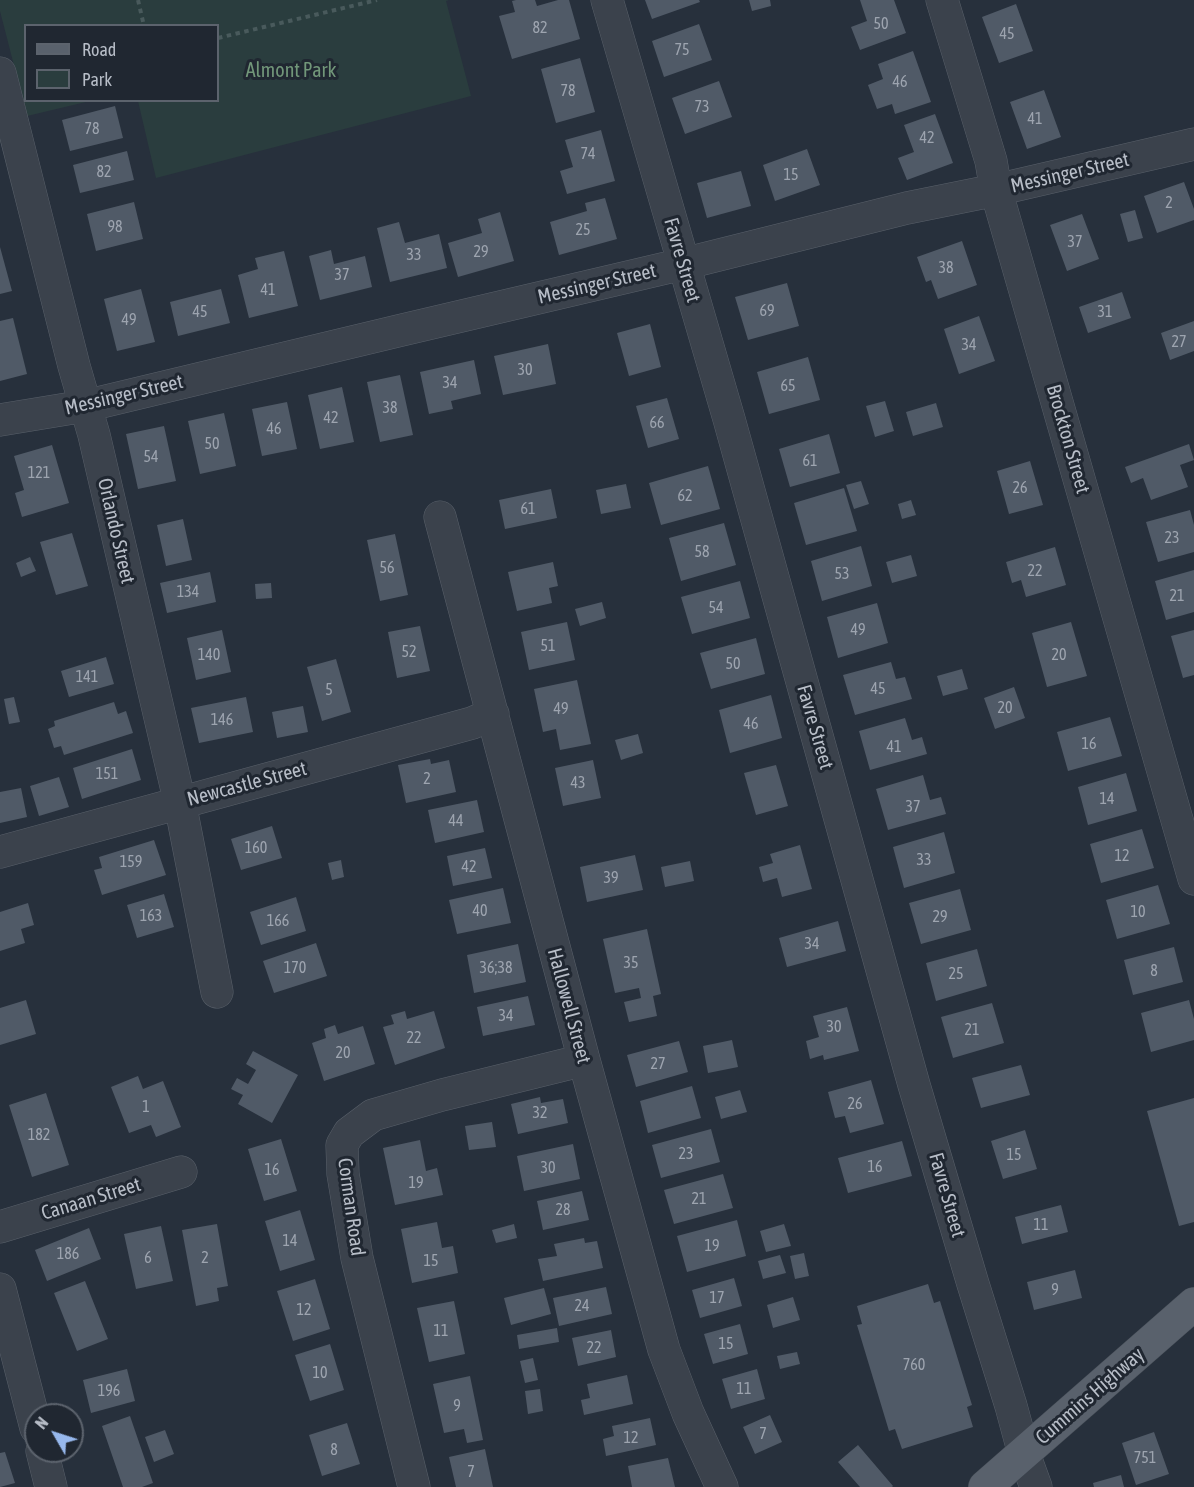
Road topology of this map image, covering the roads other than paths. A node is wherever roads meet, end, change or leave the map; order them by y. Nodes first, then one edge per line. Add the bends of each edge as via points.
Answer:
1 (607, 0) edge
2 (942, 0) edge
3 (0, 73) edge
4 (1194, 144) edge
5 (996, 190) junction
6 (683, 264) junction
7 (85, 406) junction
8 (0, 420) edge
9 (440, 518) dead end
10 (493, 714) junction
11 (180, 803) junction
12 (0, 852) edge
13 (1194, 879) edge
14 (217, 992) dead end
15 (584, 1060) junction
16 (181, 1172) dead end
17 (0, 1227) edge
18 (0, 1289) edge
19 (1194, 1304) edge
20 (30, 1403) edge
21 (1024, 1454) junction
22 (45, 1463) edge
23 (51, 1487) edge
24 (414, 1487) edge
25 (722, 1487) edge
26 (985, 1487) edge
27 (1036, 1487) edge

1 - 6 street, Favre Street
2 - 5 street, Brockton Street via 991,161
3 - 7 street, Orlando Street
4 - 5 street, Messinger Street
5 - 6 street, Messinger Street
5 - 13 street, Brockton Street
6 - 7 street, Messinger Street
6 - 21 street, Favre Street via 914,1084
7 - 8 street, Messinger Street
7 - 11 street, Orlando Street
9 - 10 street, Hallowell Street
10 - 11 street, Newcastle Street
10 - 15 street, Hallowell Street
11 - 12 street, Newcastle Street
11 - 14 street, Orlando Street
15 - 24 street, Corman Road via 373,1115 349,1133 342,1145 357,1258
15 - 25 street, Hallowell Street via 664,1350
16 - 17 street, Canaan Street
18 - 20 street
19 - 21 main road, Cummins Highway
21 - 26 main road, Cummins Highway
21 - 27 street, Favre Street
22 - 23 street

